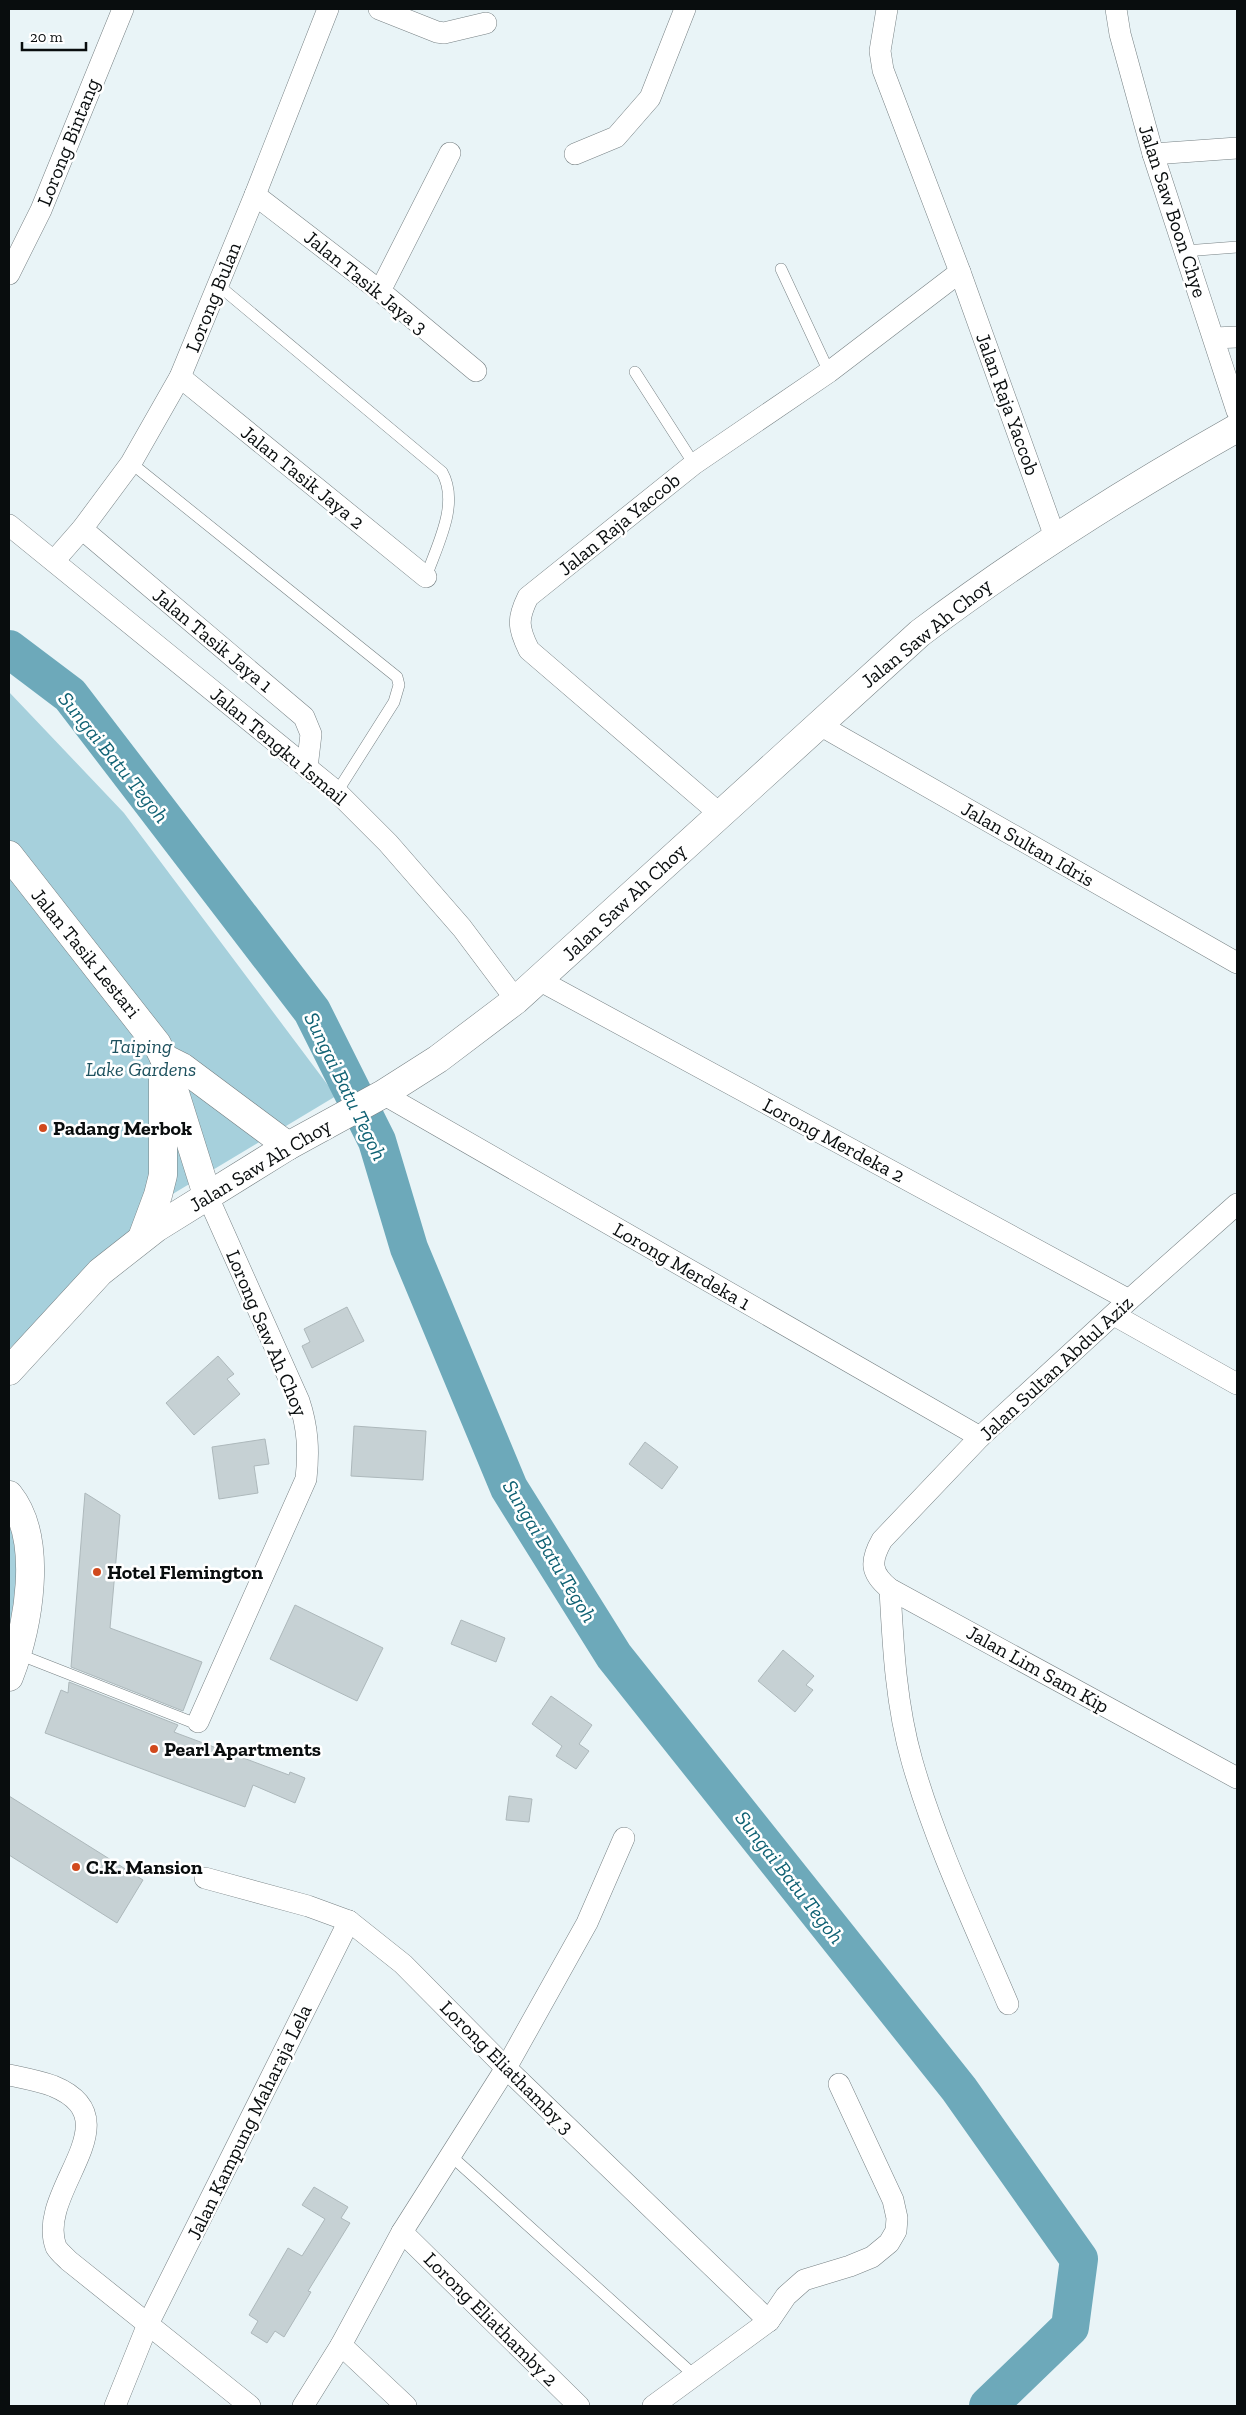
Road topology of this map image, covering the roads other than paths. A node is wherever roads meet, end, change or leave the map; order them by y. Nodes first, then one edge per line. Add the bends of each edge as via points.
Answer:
1 (123, 9) edge
2 (328, 9) edge
3 (379, 9) edge
4 (685, 9) edge
5 (887, 9) edge
6 (1116, 9) edge
7 (486, 23) dead end
8 (1237, 148) edge
9 (450, 153) dead end
10 (576, 154) dead end
11 (1153, 154) junction
12 (255, 195) junction
13 (1237, 247) edge
14 (1185, 251) junction
15 (781, 269) dead end
16 (960, 272) junction
17 (9, 274) edge
18 (218, 285) junction
19 (380, 292) junction
20 (1237, 337) edge
21 (1214, 338) junction
22 (476, 371) dead end
23 (635, 372) dead end
24 (830, 372) junction
25 (180, 377) junction
26 (1237, 412) edge
27 (1237, 428) edge
28 (131, 463) junction
29 (694, 464) junction
30 (9, 525) edge
31 (82, 529) junction
32 (1055, 537) junction
33 (54, 561) junction
34 (426, 577) joint
35 (818, 724) junction
36 (307, 768) junction
37 (337, 792) junction
38 (720, 814) junction
39 (9, 855) edge
40 (1237, 963) edge
41 (539, 980) junction
42 (516, 1000) junction
43 (164, 1058) junction
44 (377, 1097) junction
45 (288, 1146) junction
46 (207, 1195) junction
47 (1237, 1204) edge
48 (142, 1238) junction
49 (1129, 1300) junction
50 (1114, 1314) junction
51 (9, 1371) edge
52 (1237, 1384) edge
53 (980, 1437) junction
54 (9, 1495) edge
55 (882, 1540) joint
56 (890, 1589) junction
57 (13, 1666) edge
58 (198, 1722) joint
59 (1237, 1778) edge
60 (624, 1838) dead end
61 (205, 1878) dead end
62 (349, 1921) junction
63 (1008, 2004) dead end
64 (506, 2068) junction
65 (9, 2075) edge
66 (840, 2084) dead end
67 (450, 2155) junction
68 (402, 2232) junction
69 (768, 2321) junction
70 (148, 2324) junction
71 (340, 2345) junction
72 (695, 2376) junction
73 (115, 2406) edge
74 (250, 2406) edge
75 (303, 2406) edge
76 (406, 2406) edge
77 (579, 2406) edge
78 (653, 2406) edge

1 - 17 street, Lorong Bintang via 41,210
2 - 12 street, Lorong Bulan
3 - 7 street via 444,33
4 - 10 street via 650,98 616,137
5 - 16 street, Jalan Raja Yaccob via 880,51 882,70
6 - 11 street, Jalan Saw Boon Chye
8 - 11 street
9 - 19 street
11 - 14 street, Jalan Saw Boon Chye
12 - 18 street, Lorong Bulan
12 - 19 street, Jalan Tasik Jaya 3
13 - 14 lane
14 - 21 street, Jalan Saw Boon Chye
15 - 24 lane
16 - 24 street, Jalan Raja Yaccob
16 - 32 street, Jalan Raja Yaccob
18 - 25 street, Lorong Bulan
18 - 34 lane via 442,472 450,489 449,509
19 - 22 street, Jalan Tasik Jaya 3
20 - 21 street
21 - 26 street, Jalan Saw Boon Chye
23 - 29 lane
24 - 29 street, Jalan Raja Yaccob
25 - 28 street, Lorong Bulan
25 - 34 street, Jalan Tasik Jaya 2
27 - 32 street, Jalan Saw Ah Choy
28 - 31 street, Lorong Bulan
28 - 37 lane via 397,678 399,685 394,702
29 - 38 street, Jalan Raja Yaccob via 528,597 519,615 522,635 529,650
30 - 33 street, Jalan Tengku Ismail
31 - 33 street, Lorong Bulan
31 - 36 street, Jalan Tasik Jaya 1 via 304,717 311,734
32 - 35 street, Jalan Saw Ah Choy via 984,584 920,633
33 - 36 street, Jalan Tengku Ismail
35 - 38 street, Jalan Saw Ah Choy
35 - 40 street, Jalan Sultan Idris
36 - 37 street, Jalan Tengku Ismail
37 - 42 street, Jalan Tengku Ismail via 388,843 462,928
38 - 41 street, Jalan Saw Ah Choy
39 - 43 street, Jalan Tasik Lestari via 147,1028
41 - 42 street, Jalan Saw Ah Choy
41 - 49 street, Lorong Merdeka 2
42 - 44 street, Jalan Saw Ah Choy via 438,1059
43 - 45 street via 182,1067
43 - 46 street, Jalan Tasik Lestari
43 - 48 street via 162,1175
44 - 45 street, Jalan Saw Ah Choy
44 - 53 street, Lorong Merdeka 1
45 - 46 street, Jalan Saw Ah Choy
46 - 48 street, Jalan Saw Ah Choy
46 - 58 street, Lorong Saw Ah Choy via 298,1401 306,1424 309,1449 306,1479
47 - 49 street, Jalan Sultan Abdul Aziz
48 - 51 street, Jalan Saw Ah Choy via 100,1272
49 - 50 street, Jalan Sultan Abdul Aziz
50 - 52 street
50 - 53 street, Jalan Sultan Abdul Aziz
53 - 55 street, Jalan Sultan Abdul Aziz
54 - 57 street via 27,1537 30,1577 25,1618
55 - 56 street, Jalan Lim Sam Kip via 875,1553 873,1568
56 - 59 street, Jalan Lim Sam Kip
56 - 63 street via 893,1661 912,1759 937,1836
57 - 58 lane
60 - 64 street via 587,1923
61 - 62 street, Lorong Eliathamby 3 via 308,1906
62 - 64 street, Lorong Eliathamby 3 via 403,1964
62 - 70 street, Jalan Kampung Maharaja Lela
64 - 67 street
64 - 69 street, Lorong Eliathamby 3
65 - 70 street via 54,2087 81,2107 87,2120 87,2136 56,2206 53,2231 57,2249
66 - 69 street via 893,2200 896,2231 889,2243 872,2257 804,2280 786,2296
67 - 68 street
67 - 72 lane
68 - 71 street
68 - 77 street, Lorong Eliathamby 2
69 - 72 street
70 - 73 street, Jalan Kampung Maharaja Lela
70 - 74 street
71 - 75 street
71 - 76 street
72 - 78 street

